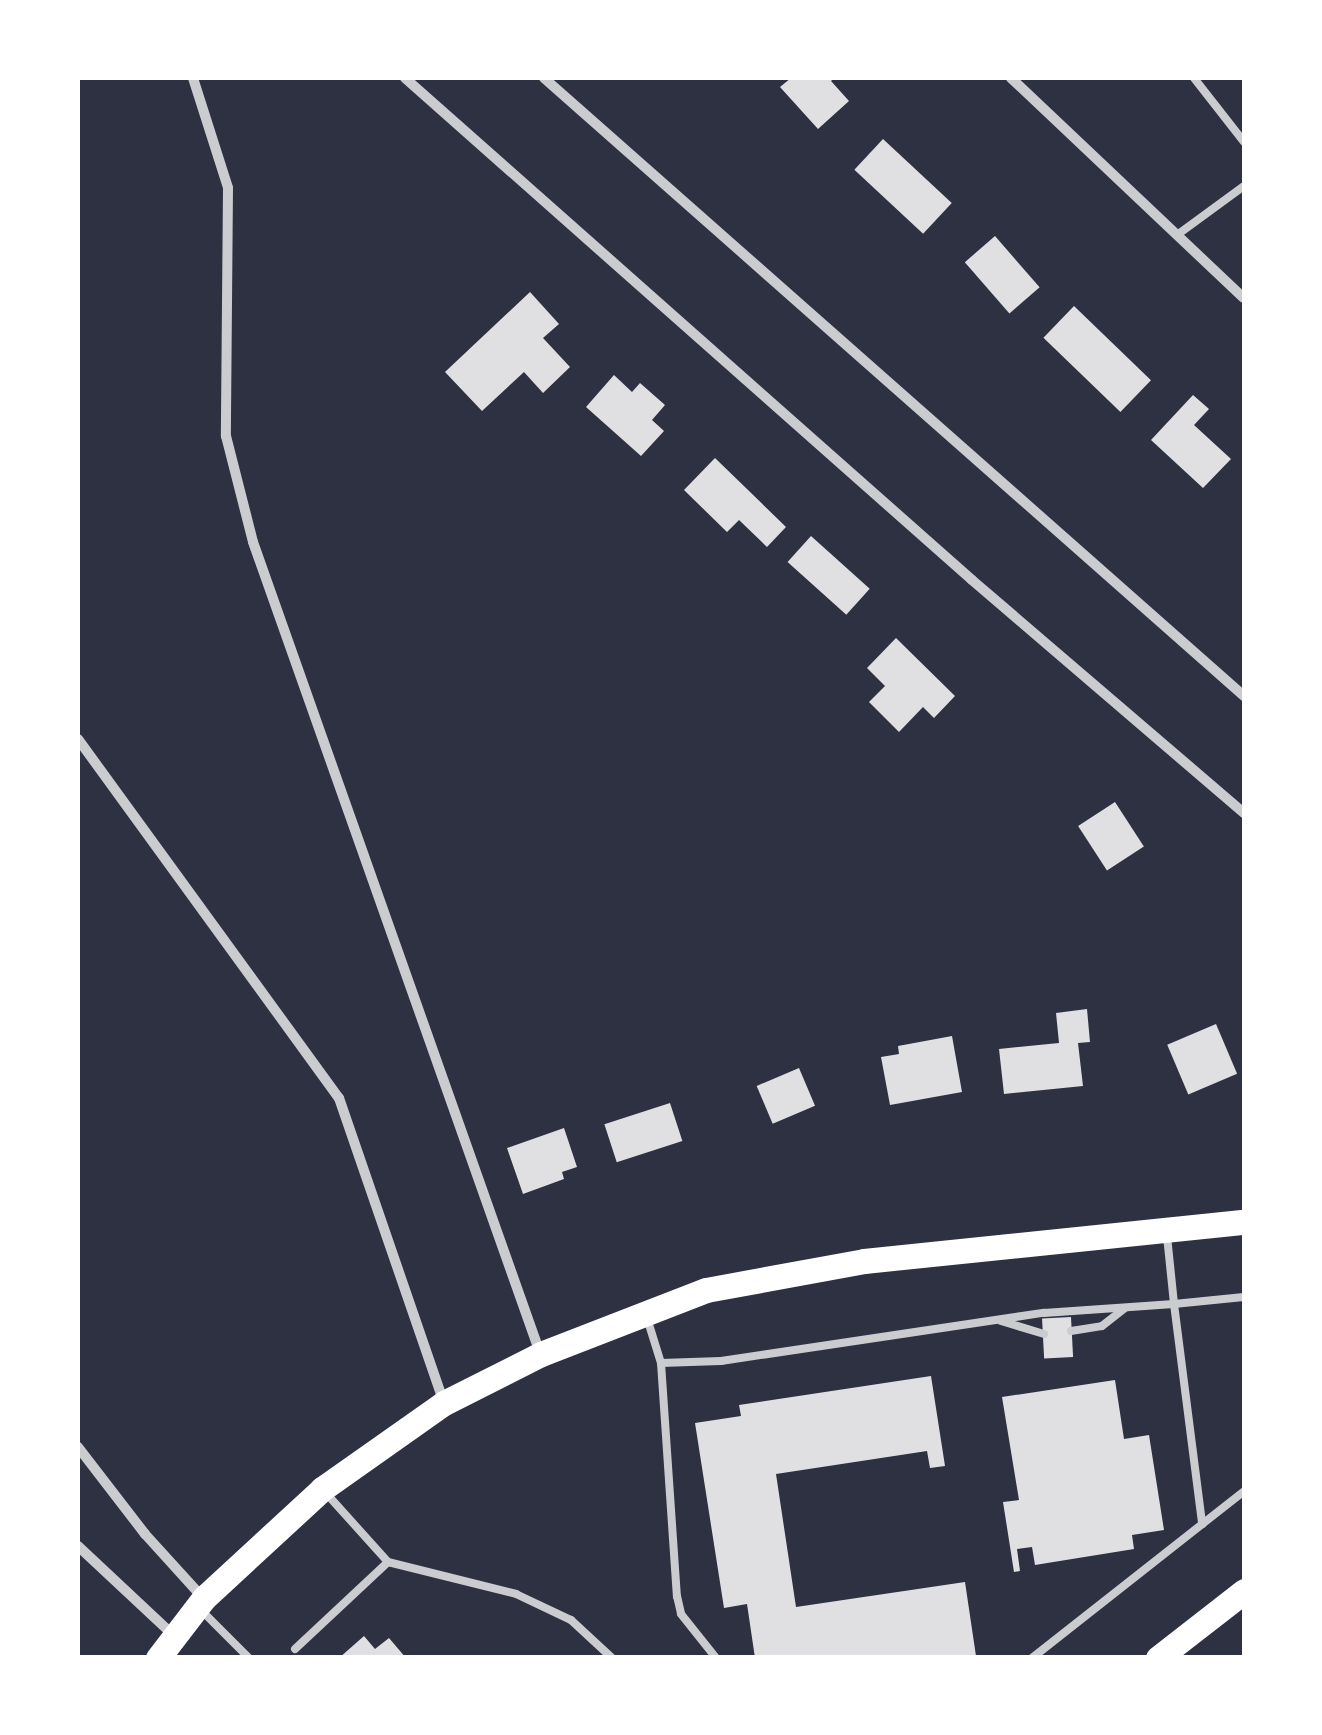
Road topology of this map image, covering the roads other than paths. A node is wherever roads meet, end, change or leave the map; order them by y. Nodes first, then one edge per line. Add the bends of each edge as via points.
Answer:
1 (194, 78) edge
2 (405, 78) edge
3 (544, 78) edge
4 (1012, 78) edge
5 (1194, 78) edge
6 (1244, 142) edge
7 (1244, 186) edge
8 (1177, 235) junction
9 (1244, 298) edge
10 (1244, 696) edge
11 (78, 739) edge
12 (1244, 812) edge
13 (1244, 1222) edge
14 (1166, 1227) junction
15 (1244, 1297) edge
16 (1174, 1304) junction
17 (1125, 1308) junction
18 (646, 1314) junction
19 (996, 1320) junction
20 (1071, 1331) dead end
21 (1044, 1334) dead end
22 (540, 1354) junction
23 (661, 1364) junction
24 (444, 1404) junction
25 (78, 1447) edge
26 (322, 1489) junction
27 (1244, 1491) edge
28 (1202, 1524) junction
29 (78, 1546) edge
30 (388, 1562) junction
31 (1244, 1592) edge
32 (200, 1602) junction
33 (175, 1636) junction
34 (294, 1649) dead end
35 (158, 1658) edge
36 (249, 1658) edge
37 (612, 1658) edge
38 (716, 1658) edge
39 (1032, 1658) edge
40 (1158, 1658) edge

1 - 22 street via 228,188 226,436 254,542
2 - 12 street
3 - 10 street
4 - 8 street
5 - 6 lane
7 - 8 lane
8 - 9 street
11 - 24 street via 340,1098
13 - 14 main road
14 - 16 lane
14 - 18 main road via 864,1261 706,1290
15 - 16 lane
16 - 17 lane
16 - 28 lane
17 - 19 lane
17 - 20 lane via 1102,1326
18 - 22 main road
18 - 23 lane
19 - 21 lane
19 - 23 lane
22 - 24 main road
23 - 38 lane via 677,1596 681,1614
24 - 26 main road
25 - 32 street
26 - 30 lane
26 - 32 main road
27 - 28 lane
28 - 39 lane
29 - 33 street
30 - 34 lane
30 - 37 lane via 516,1594 571,1620
31 - 40 main road
32 - 33 main road
32 - 36 lane
33 - 35 main road

